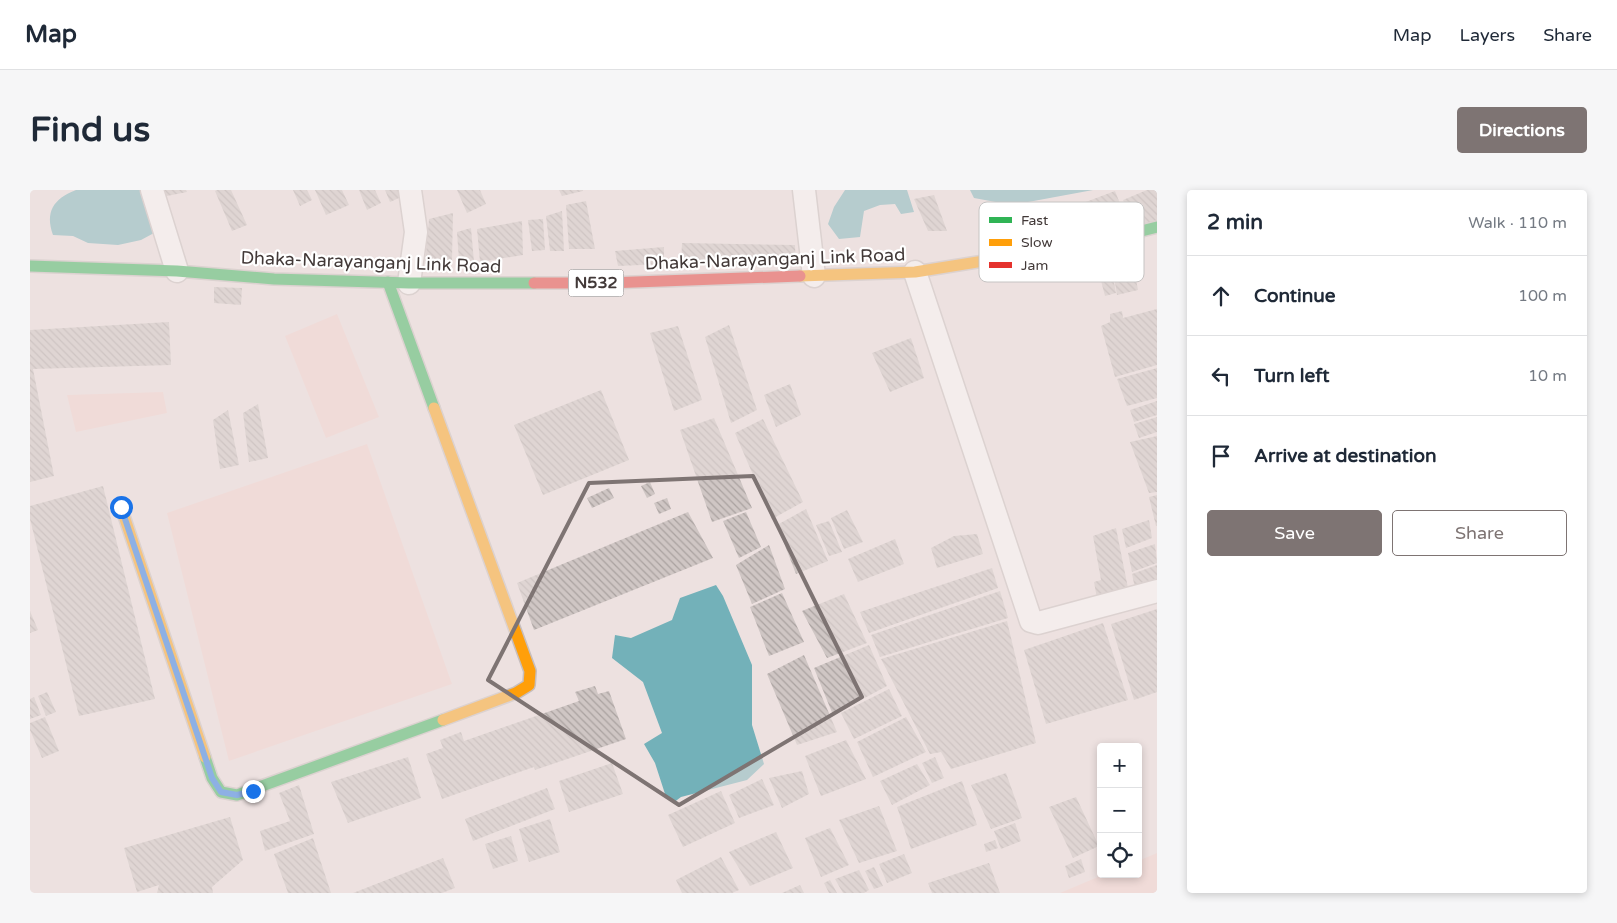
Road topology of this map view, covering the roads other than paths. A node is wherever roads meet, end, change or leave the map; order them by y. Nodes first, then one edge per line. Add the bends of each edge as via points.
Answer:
1 (152, 190) edge
2 (410, 190) edge
3 (804, 190) edge
4 (1157, 227) edge
5 (1144, 230) edge
6 (979, 262) edge
7 (30, 266) edge
8 (177, 271) junction
9 (915, 272) junction
10 (814, 276) junction
11 (398, 283) junction
12 (121, 507) dead end
13 (1157, 591) edge

1 - 8 street
2 - 11 street via 416,232
3 - 10 street
4 - 5 main road, Dhaka-Narayanganj Link Road / N532
6 - 9 main road, Dhaka-Narayanganj Link Road / N532
7 - 8 main road, Dhaka-Narayanganj Link Road / N532
8 - 11 main road, Dhaka-Narayanganj Link Road / N532 via 274,279
9 - 10 main road, Dhaka-Narayanganj Link Road / N532
9 - 13 street via 1031,621 1038,623
10 - 11 main road, Dhaka-Narayanganj Link Road / N532 via 608,283
11 - 12 main road via 530,671 528,685 516,693 253,791 237,795 221,792 212,778

